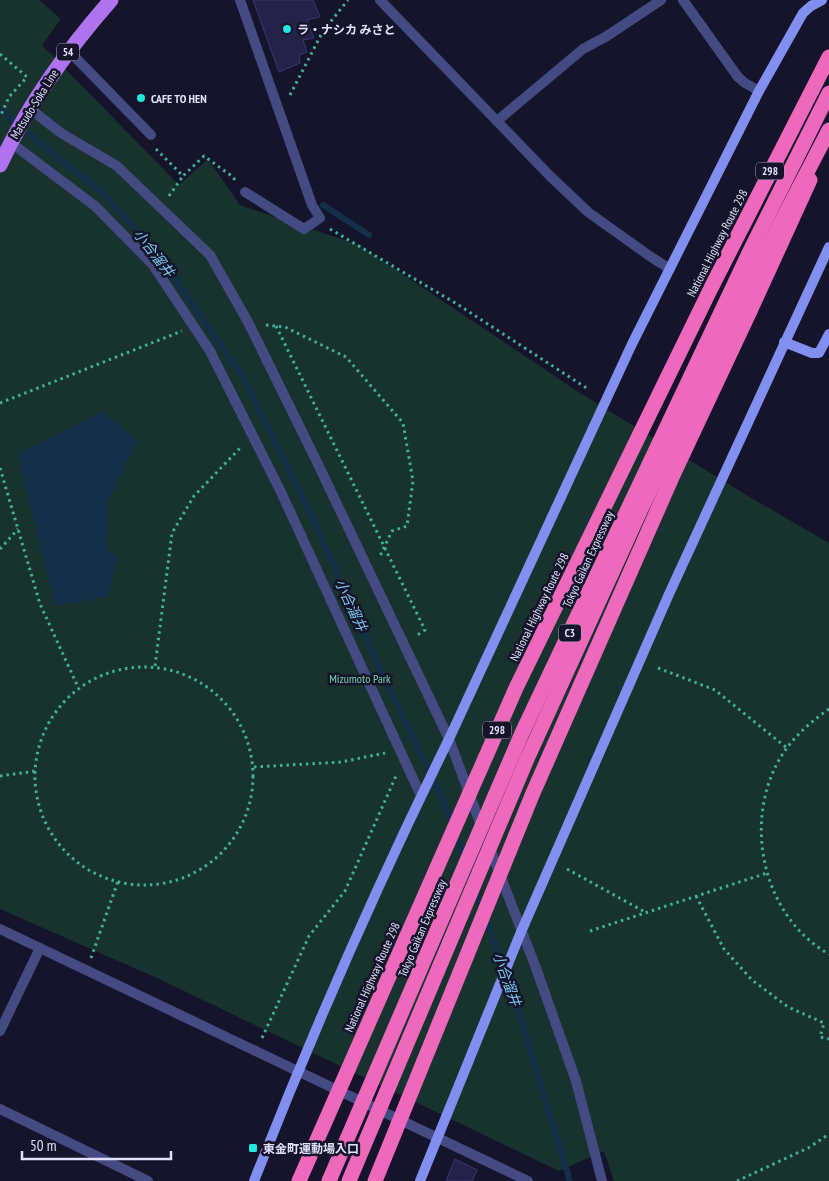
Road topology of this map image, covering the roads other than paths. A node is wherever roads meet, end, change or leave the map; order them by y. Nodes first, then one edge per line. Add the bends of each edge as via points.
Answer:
1 (111, 0) edge
2 (240, 0) edge
3 (380, 0) edge
4 (661, 0) edge
5 (683, 0) edge
6 (822, 0) edge
7 (69, 51) junction
8 (829, 57) edge
9 (759, 91) junction
10 (829, 93) edge
11 (28, 110) junction
12 (497, 121) junction
13 (829, 130) edge
14 (151, 135) road end
15 (11, 140) junction
16 (829, 143) edge
17 (0, 164) edge
18 (244, 192) road end
19 (829, 247) edge
20 (670, 269) junction
21 (829, 334) edge
22 (784, 342) junction
23 (449, 739) junction
24 (423, 793) junction
25 (0, 929) edge
26 (521, 932) junction
27 (40, 948) junction
28 (0, 1030) edge
29 (298, 1070) junction
30 (0, 1109) edge
31 (438, 1138) junction
32 (148, 1181) edge
33 (254, 1181) edge
34 (299, 1181) edge
35 (329, 1181) edge
36 (349, 1181) edge
37 (375, 1181) edge
38 (420, 1181) edge
39 (528, 1181) edge
40 (602, 1181) edge

1 - 7 main road, Matsudo-Soka Line / 54
2 - 18 street via 312,205 320,218 304,228
3 - 12 street
4 - 12 street via 583,49
5 - 9 street via 738,77
6 - 9 street via 811,6 794,26
7 - 11 main road, Matsudo-Soka Line / 54
7 - 14 street
8 - 34 highway, National Highway Route 298 / 298, bridge via 712,286 516,688
9 - 20 street
10 - 35 highway, Tokyo Gaikan Expressway / C3, bridge via 750,251 522,733
11 - 15 main road, Matsudo-Soka Line / 54
11 - 23 street via 117,166 210,256 248,322
12 - 20 street via 588,212
13 - 36 highway, C3, bridge via 752,278 641,509 531,750
15 - 17 main road, Matsudo-Soka Line / 54
15 - 24 street via 95,206 153,265 210,351 281,492
16 - 37 highway, bridge via 673,476 533,792
19 - 22 street
20 - 23 street
21 - 22 street via 820,353
22 - 26 street
23 - 24 street
23 - 26 street
24 - 29 street
25 - 27 street
26 - 31 street
26 - 40 street via 576,1081
27 - 28 street
27 - 29 street
29 - 31 street
29 - 33 street
30 - 32 street
31 - 38 street
31 - 39 street

